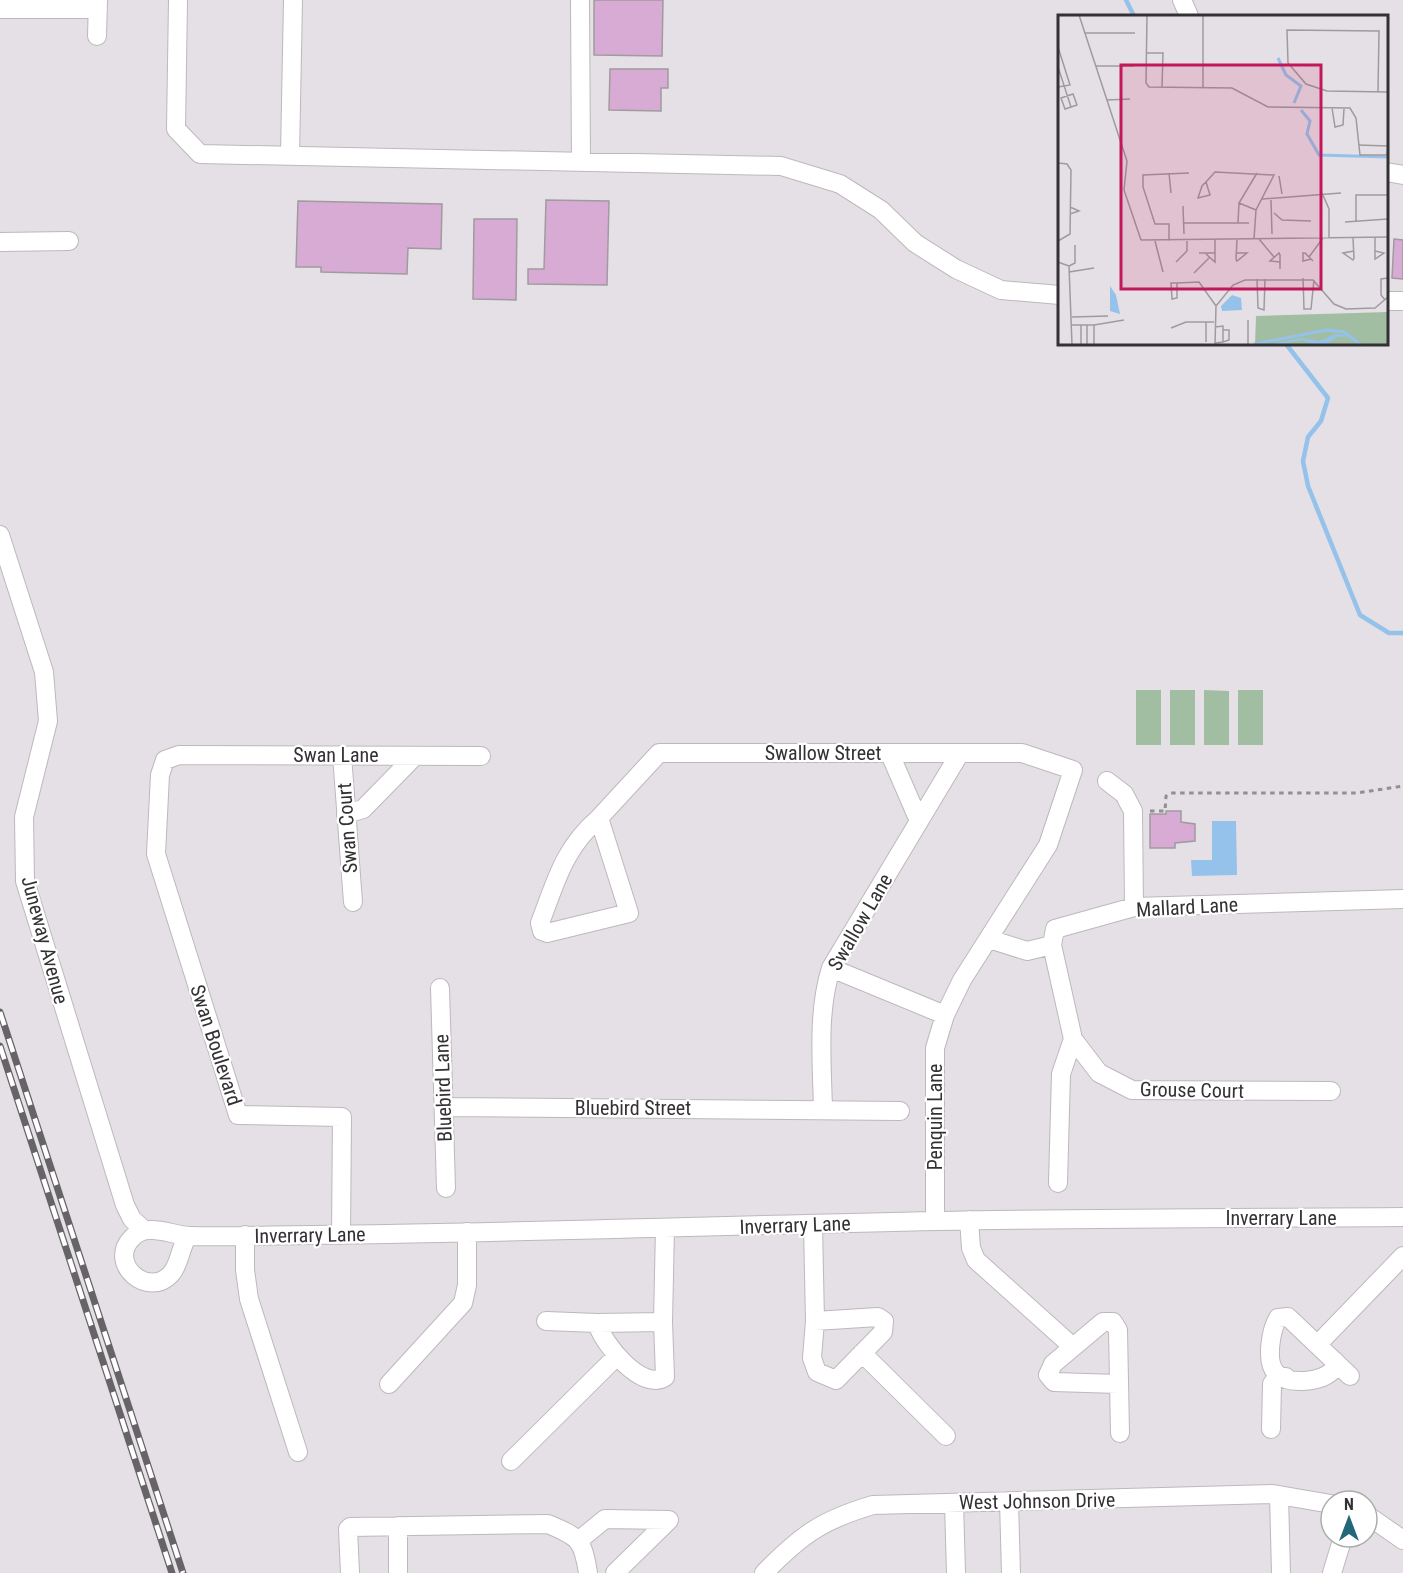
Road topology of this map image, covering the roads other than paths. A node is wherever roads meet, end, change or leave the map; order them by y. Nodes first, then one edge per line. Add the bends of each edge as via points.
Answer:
1 (178, 0) edge
2 (293, 0) edge
3 (580, 0) edge
4 (1182, 0) edge
5 (98, 4) edge
6 (0, 9) edge
7 (1189, 15) edge
8 (97, 36) dead end
9 (290, 155) junction
10 (581, 162) junction
11 (1388, 172) edge
12 (1403, 175) edge
13 (69, 241) dead end
14 (0, 242) edge
15 (1058, 295) edge
16 (0, 535) edge
17 (960, 753) junction
18 (890, 754) junction
19 (342, 755) junction
20 (415, 756) junction
21 (480, 756) dead end
22 (1073, 770) joint
23 (1107, 781) dead end
24 (346, 814) junction
25 (599, 818) junction
26 (919, 821) junction
27 (1403, 899) edge
28 (171, 902) joint
29 (352, 902) dead end
30 (1134, 907) junction
31 (989, 939) junction
32 (1052, 945) junction
33 (831, 968) junction
34 (440, 988) dead end
35 (945, 1015) junction
36 (1073, 1039) junction
37 (1331, 1091) dead end
38 (444, 1107) junction
39 (823, 1110) junction
40 (900, 1111) dead end
41 (1058, 1183) dead end
42 (446, 1188) dead end
43 (1403, 1217) edge
44 (969, 1220) junction
45 (935, 1221) junction
46 (813, 1225) junction
47 (665, 1228) junction
48 (144, 1230) junction
49 (467, 1232) junction
50 (245, 1235) junction
51 (341, 1235) junction
52 (188, 1236) junction
53 (1403, 1256) edge
54 (546, 1321) dead end
55 (815, 1321) junction
56 (663, 1322) junction
57 (597, 1323) junction
58 (1318, 1344) junction
59 (1073, 1347) junction
60 (862, 1353) junction
61 (617, 1356) junction
62 (1335, 1361) junction
63 (1350, 1376) dead end
64 (1286, 1377) junction
65 (389, 1384) dead end
66 (1118, 1384) junction
67 (1271, 1429) dead end
68 (1120, 1433) dead end
69 (946, 1436) dead end
70 (298, 1452) dead end
71 (511, 1461) dead end
72 (1279, 1495) junction
73 (1009, 1501) junction
74 (1319, 1502) edge
75 (954, 1503) junction
76 (1379, 1523) edge
77 (398, 1526) junction
78 (1403, 1540) edge
79 (578, 1541) junction
80 (1339, 1549) edge
81 (350, 1573) edge
82 (398, 1573) edge
83 (588, 1573) edge
84 (615, 1573) edge
85 (764, 1573) edge
86 (956, 1573) edge
87 (1011, 1573) edge
88 (1281, 1573) edge
89 (1332, 1573) edge

1 - 9 street via 176,129 200,154
2 - 9 street
3 - 10 street
4 - 7 street
5 - 6 street
5 - 8 street
9 - 10 street
10 - 15 street via 781,166 840,184 881,210 915,243 1000,290
11 - 12 street
13 - 14 street
16 - 48 street, Juneway Avenue via 44,672 48,721 24,817 25,881 125,1205 132,1220
17 - 18 street, Swallow Street
17 - 22 street, Swallow Street via 1022,753
17 - 26 street, Swallow Lane
18 - 25 street, Swallow Street via 659,753
18 - 26 street
19 - 20 street, Swan Lane
19 - 24 street, Swan Court
19 - 28 street, Swan Lane via 179,755 165,760 160,775 156,854
20 - 21 street, Swan Lane
20 - 24 street via 363,809
22 - 31 street, Penquin Lane via 1048,845
23 - 30 street via 1124,794 1133,811
24 - 29 street, Swan Court
25 - 25 street, Swallow Street via 581,833 569,851 540,923 542,931 629,913
26 - 33 street, Swallow Lane
27 - 30 street, Mallard Lane
28 - 51 street, Swan Boulevard via 238,1115 342,1117
30 - 32 street, Mallard Lane via 1054,929
31 - 32 street via 1028,951
31 - 35 street, Penquin Lane
32 - 36 street
33 - 35 street
33 - 39 street, Swallow Lane via 822,1022
34 - 38 street, Bluebird Lane
35 - 45 street, Penquin Lane via 935,1048
36 - 37 street, Grouse Court via 1099,1073 1132,1090
36 - 41 street via 1061,1074
38 - 39 street, Bluebird Street
38 - 42 street, Bluebird Lane
39 - 40 street, Bluebird Street
43 - 44 street, Inverrary Lane
44 - 45 street, Inverrary Lane
44 - 59 street via 976,1260
45 - 46 street, Inverrary Lane
46 - 47 street, Inverrary Lane
46 - 55 street
47 - 49 street, Inverrary Lane
47 - 56 street
48 - 52 street, Inverrary Lane
48 - 52 street via 129,1241 124,1257 132,1275 150,1283 171,1275
49 - 51 street, Inverrary Lane
49 - 65 street via 467,1286 463,1303
50 - 51 street, Inverrary Lane
50 - 52 street, Inverrary Lane
50 - 70 street via 249,1299
53 - 58 street
54 - 57 street
55 - 60 street via 812,1358 817,1372 836,1380
55 - 60 street via 878,1317 884,1321 883,1332
56 - 57 street
56 - 61 street via 665,1377 648,1380
57 - 61 street via 602,1339
58 - 62 street
58 - 64 street via 1288,1317 1278,1318 1272,1332 1271,1364 1276,1373
59 - 66 street via 1053,1364 1048,1375 1054,1382
59 - 66 street via 1103,1322 1113,1322 1118,1330
60 - 69 street
61 - 71 street
62 - 63 street
62 - 64 street via 1327,1377
64 - 67 street via 1273,1379
66 - 68 street
72 - 73 street, West Johnson Drive
72 - 74 street, West Johnson Drive
72 - 88 street
73 - 75 street, West Johnson Drive
73 - 87 street
75 - 85 street, West Johnson Drive via 873,1505 840,1515 806,1534
75 - 86 street
76 - 78 street
77 - 79 street via 548,1524 570,1533
77 - 81 street via 348,1529
77 - 82 street
79 - 83 street via 584,1547
79 - 84 street via 605,1519 669,1520
80 - 89 street

